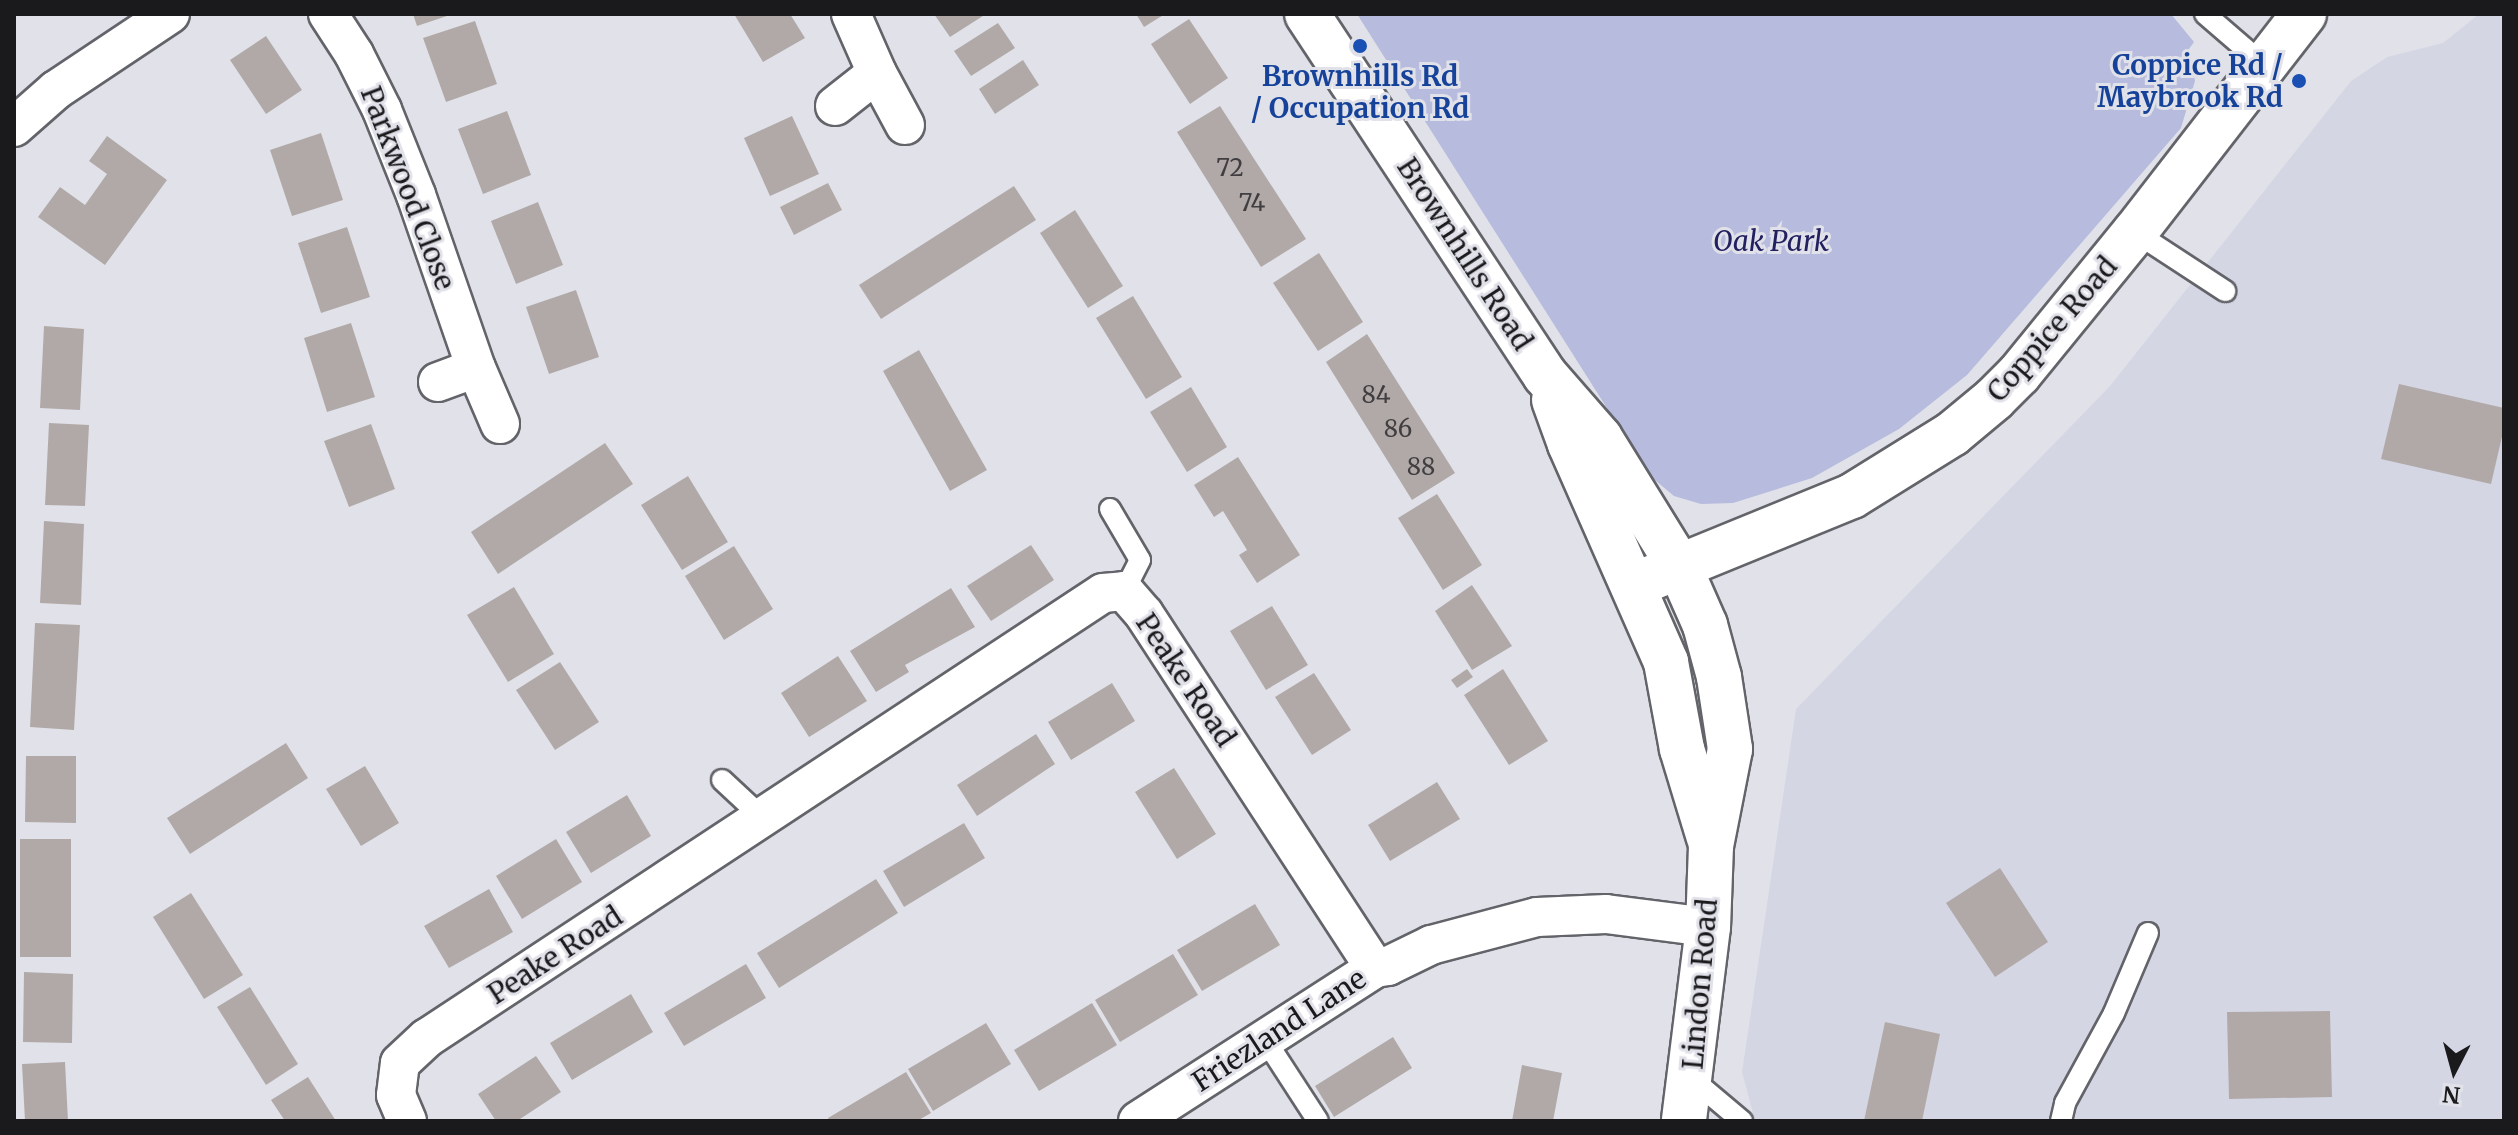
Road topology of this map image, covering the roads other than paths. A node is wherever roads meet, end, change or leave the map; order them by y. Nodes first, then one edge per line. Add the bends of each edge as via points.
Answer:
1 (170, 14) edge
2 (328, 14) edge
3 (851, 14) edge
4 (1307, 14) edge
5 (2205, 14) edge
6 (2304, 14) edge
7 (2264, 65) junction
8 (877, 73) junction
9 (835, 106) dead end
10 (905, 125) dead end
11 (14, 127) edge
12 (2135, 232) junction
13 (2225, 291) dead end
14 (476, 368) junction
15 (1545, 375) junction
16 (438, 382) dead end
17 (500, 424) dead end
18 (1110, 509) dead end
19 (1679, 566) junction
20 (1634, 585) junction
21 (1124, 591) junction
22 (722, 780) dead end
23 (764, 819) junction
24 (1711, 846) junction
25 (1708, 927) junction
26 (2148, 933) dead end
27 (1375, 968) junction
28 (1266, 1041) junction
29 (1691, 1078) junction
30 (407, 1121) edge
31 (1138, 1121) edge
32 (1318, 1121) edge
33 (1684, 1121) edge
34 (1742, 1121) edge
35 (2061, 1121) edge

1 - 11 street via 56,90
2 - 14 street, Parkwood Close via 382,110
3 - 8 street
4 - 15 main road, Brownhills Road
5 - 7 lane
6 - 7 main road, Coppice Road
7 - 12 main road, Coppice Road
8 - 9 street
8 - 10 street
12 - 13 lane
12 - 19 main road, Coppice Road via 2019,374 1952,434 1852,496
14 - 16 street
14 - 17 street, Parkwood Close
15 - 19 main road, Brownhills Road via 1600,438
15 - 20 main road, Brownhills Road
18 - 21 lane via 1140,560
19 - 20 main road, Coppice Road
19 - 24 main road, Lindon Road via 1708,637 1730,749
20 - 24 main road, Lindon Road via 1666,662 1682,749
21 - 23 street, Peake Road via 1103,593
21 - 27 street, Peake Road
22 - 23 lane
23 - 30 street, Peake Road via 427,1038 400,1063 396,1095
24 - 25 main road, Lindon Road
25 - 27 street, Friezland Lane via 1606,914 1537,917 1431,945
25 - 29 main road, Lindon Road
26 - 35 lane
27 - 28 street, Friezland Lane
28 - 31 street, Friezland Lane
28 - 32 lane
29 - 33 main road, Lindon Road
29 - 34 lane

